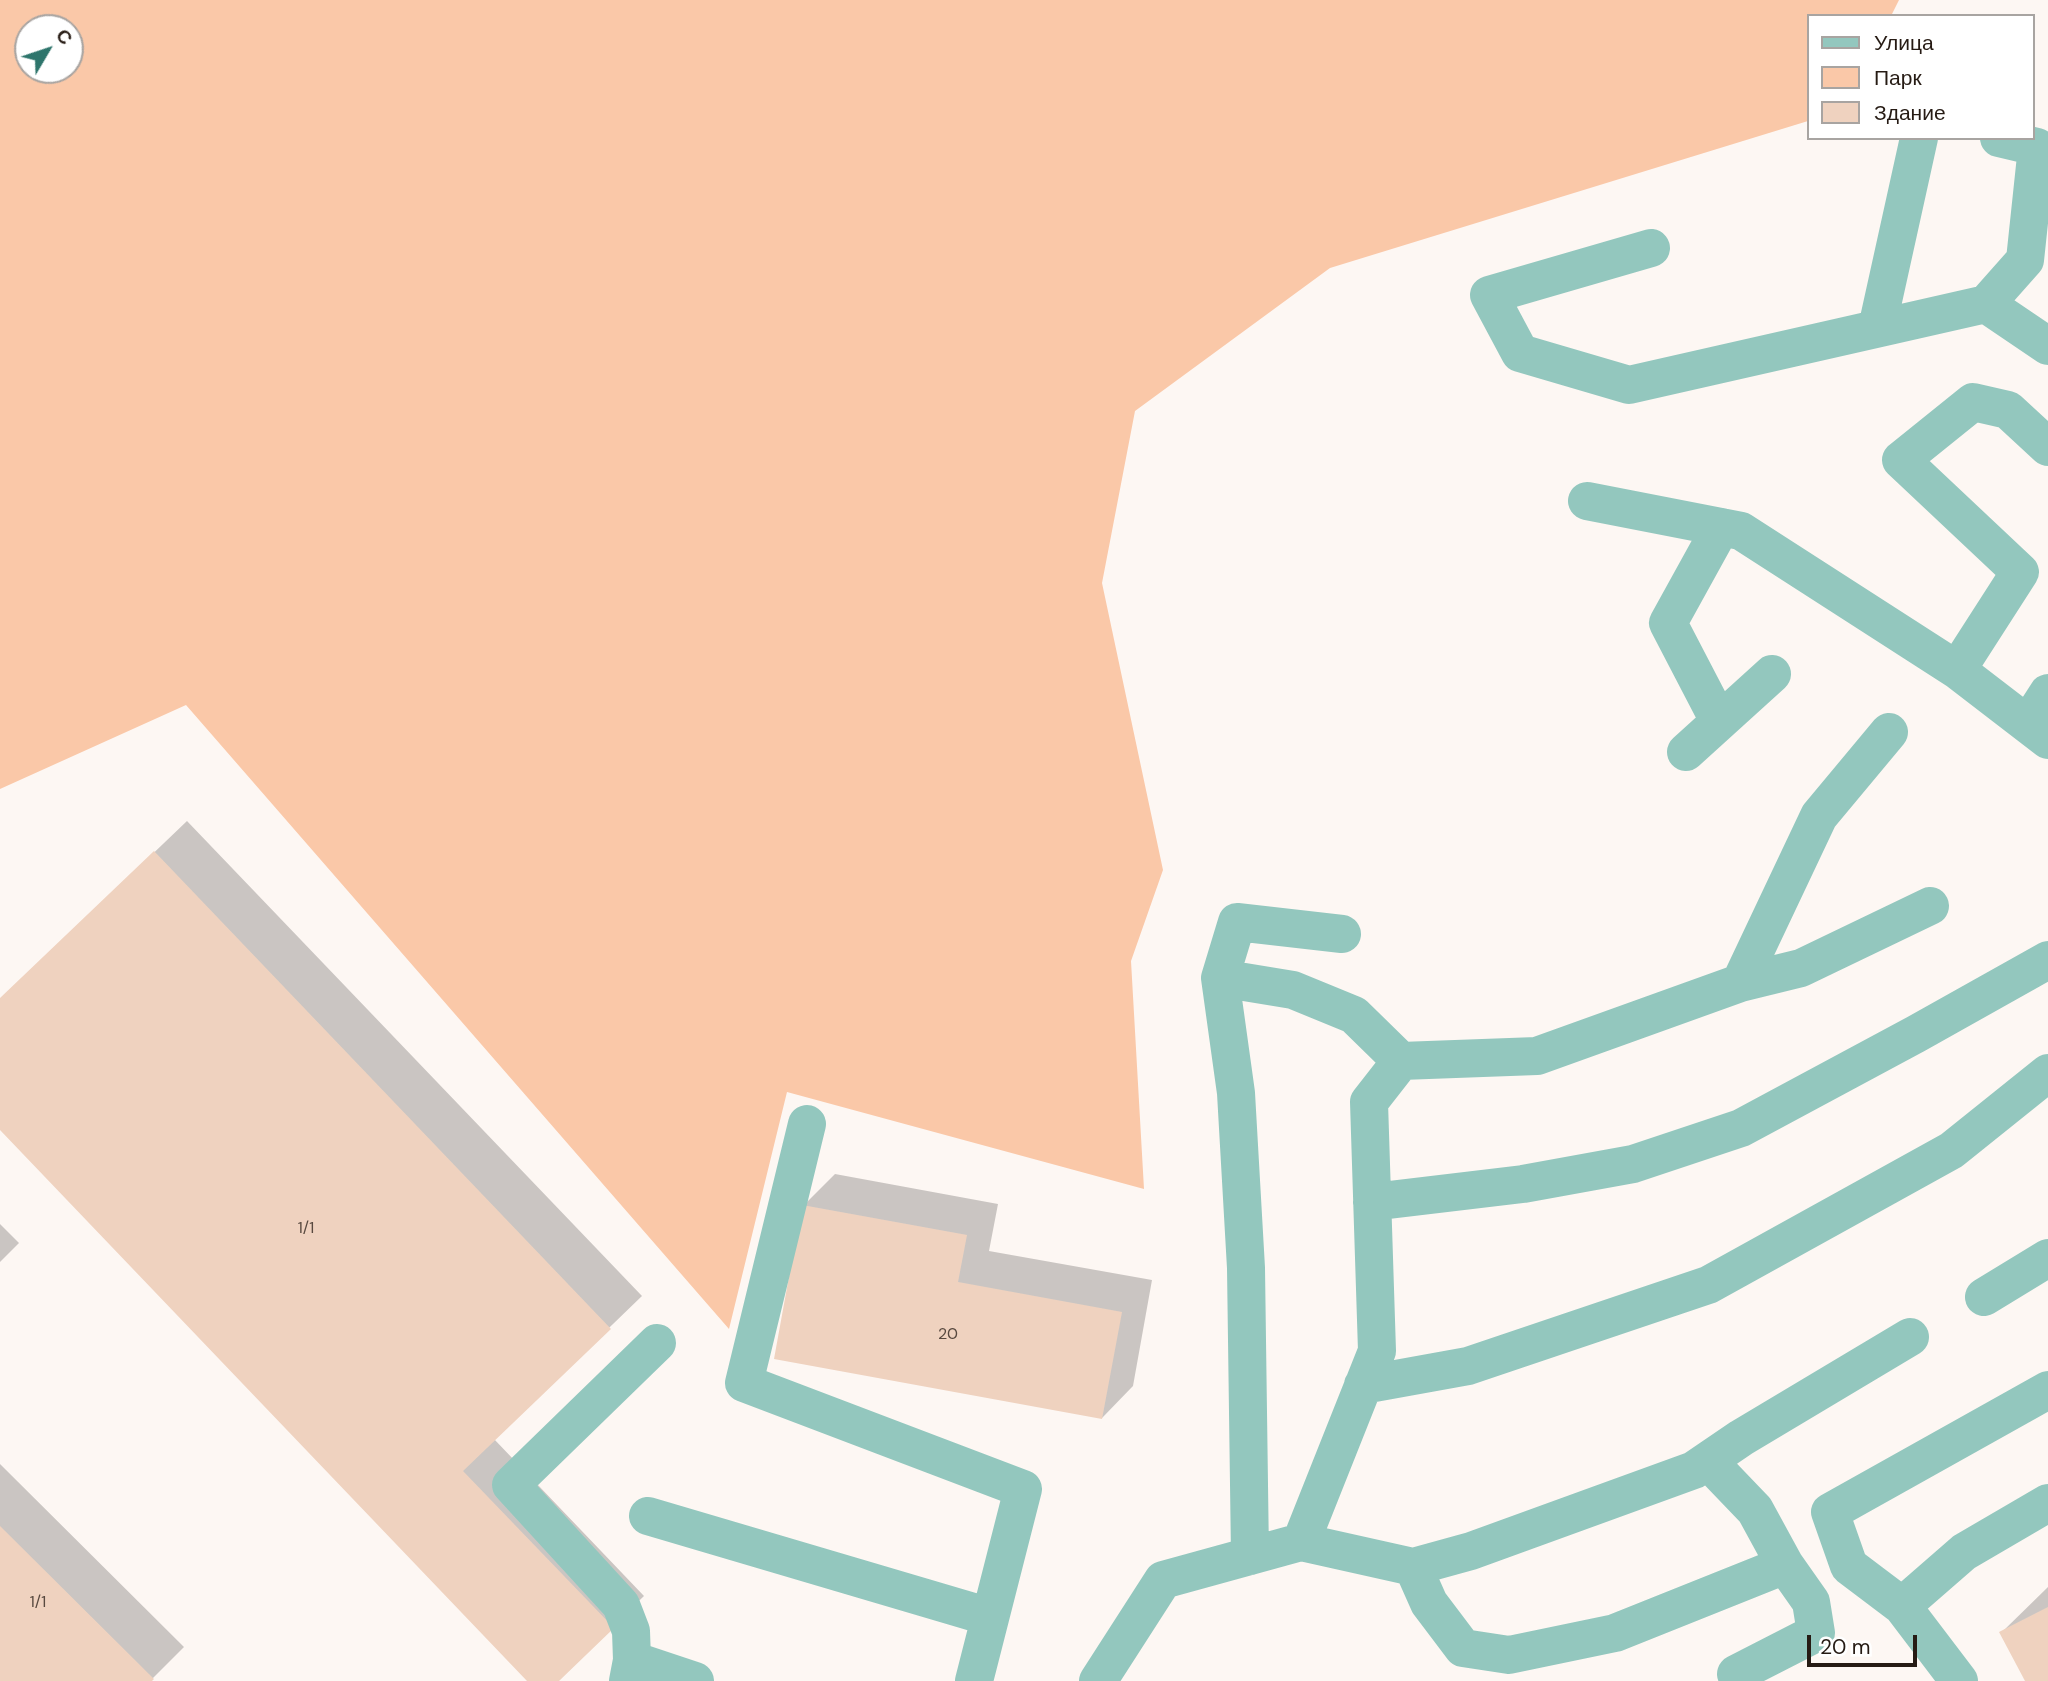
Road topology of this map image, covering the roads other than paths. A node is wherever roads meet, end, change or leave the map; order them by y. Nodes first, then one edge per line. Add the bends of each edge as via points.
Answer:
1 (1919, 140) edge
2 (2007, 140) edge
3 (1651, 248) dead end
4 (1986, 304) junction
5 (1877, 328) junction
6 (2048, 346) edge
7 (2048, 447) edge
8 (1587, 501) dead end
9 (1721, 527) junction
10 (1957, 670) junction
11 (1772, 674) dead end
12 (2041, 719) edge
13 (1719, 721) junction
14 (1889, 732) dead end
15 (1686, 752) dead end
16 (1930, 906) dead end
17 (1342, 934) dead end
18 (2048, 960) edge
19 (1220, 978) junction
20 (1740, 983) junction
21 (1401, 1061) junction
22 (2048, 1073) edge
23 (807, 1124) dead end
24 (1372, 1202) junction
25 (2048, 1258) edge
26 (1984, 1297) dead end
27 (1910, 1337) dead end
28 (657, 1343) dead end
29 (1363, 1385) junction
30 (2048, 1391) edge
31 (1709, 1461) junction
32 (2048, 1503) edge
33 (648, 1516) dead end
34 (1301, 1542) junction
35 (1250, 1556) junction
36 (1785, 1565) junction
37 (1413, 1567) junction
38 (1902, 1606) junction
39 (990, 1617) junction
40 (630, 1671) edge
41 (1737, 1674) dead end
42 (695, 1681) edge
43 (974, 1681) edge
44 (1098, 1681) edge
45 (1959, 1681) edge

1 - 5 street
2 - 4 street via 2037,148 2025,260
3 - 5 street via 1489,295 1520,353 1629,385
4 - 5 street
4 - 6 street
7 - 10 street via 2008,410 1973,402 1901,460 2020,572
8 - 9 street
9 - 10 street via 1741,531
9 - 13 street via 1668,623
10 - 12 street
11 - 13 street
13 - 15 street
14 - 20 street via 1819,816
16 - 20 street via 1801,968
17 - 19 street via 1237,922
18 - 24 street via 1741,1128 1633,1164 1523,1184
19 - 21 street via 1293,990 1354,1015
19 - 35 street via 1237,1093 1246,1255
20 - 21 street via 1537,1056
21 - 24 street via 1369,1102
22 - 29 street via 1952,1150 1708,1285 1468,1366
23 - 39 street via 744,1383 1023,1489
24 - 29 street via 1377,1351
25 - 26 street
27 - 31 street
28 - 40 street via 511,1485 621,1605 631,1630
29 - 34 street
30 - 38 street via 1830,1511 1849,1566
31 - 36 street via 1755,1510
31 - 37 street via 1471,1551
32 - 38 street via 1964,1552
33 - 39 street
34 - 35 street
34 - 37 street
35 - 44 street via 1163,1580
36 - 37 street via 1615,1633 1508,1655 1463,1648 1429,1603
36 - 41 street via 1811,1602 1816,1633
38 - 45 street
39 - 43 street
40 - 42 street

